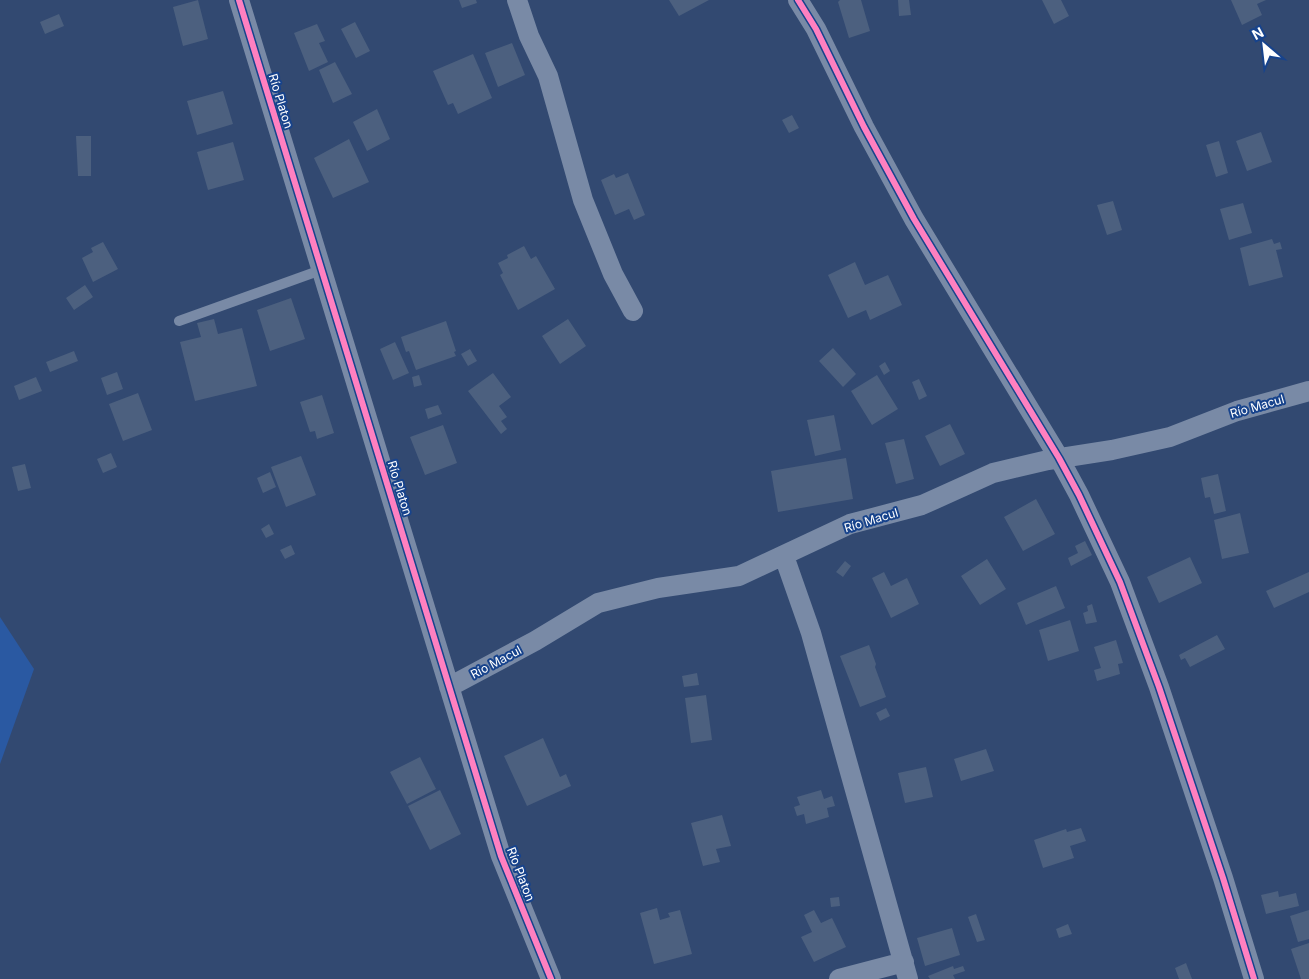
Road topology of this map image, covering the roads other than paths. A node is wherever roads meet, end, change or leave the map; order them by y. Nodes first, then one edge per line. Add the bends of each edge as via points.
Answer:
1 (240, 0) edge
2 (516, 0) edge
3 (798, 0) edge
4 (321, 270) junction
5 (633, 311) dead end
6 (179, 321) dead end
7 (1309, 391) edge
8 (1059, 458) junction
9 (784, 556) junction
10 (449, 687) junction
11 (906, 970) edge
12 (551, 979) edge
13 (839, 979) edge
14 (1254, 979) edge

1 - 4 street, Río Platon
2 - 5 street via 548,76 583,200 613,274
3 - 8 street via 914,219
4 - 6 lane
4 - 10 street, Río Platon
7 - 8 street, Río Macul via 1236,411 1170,437
8 - 9 street, Río Macul via 993,473 922,505 850,524
8 - 14 street via 1120,582 1150,660
9 - 10 street, Río Macul via 739,576 658,588 598,603
9 - 11 street via 811,633
10 - 12 street, Río Platon via 501,856
11 - 13 street

